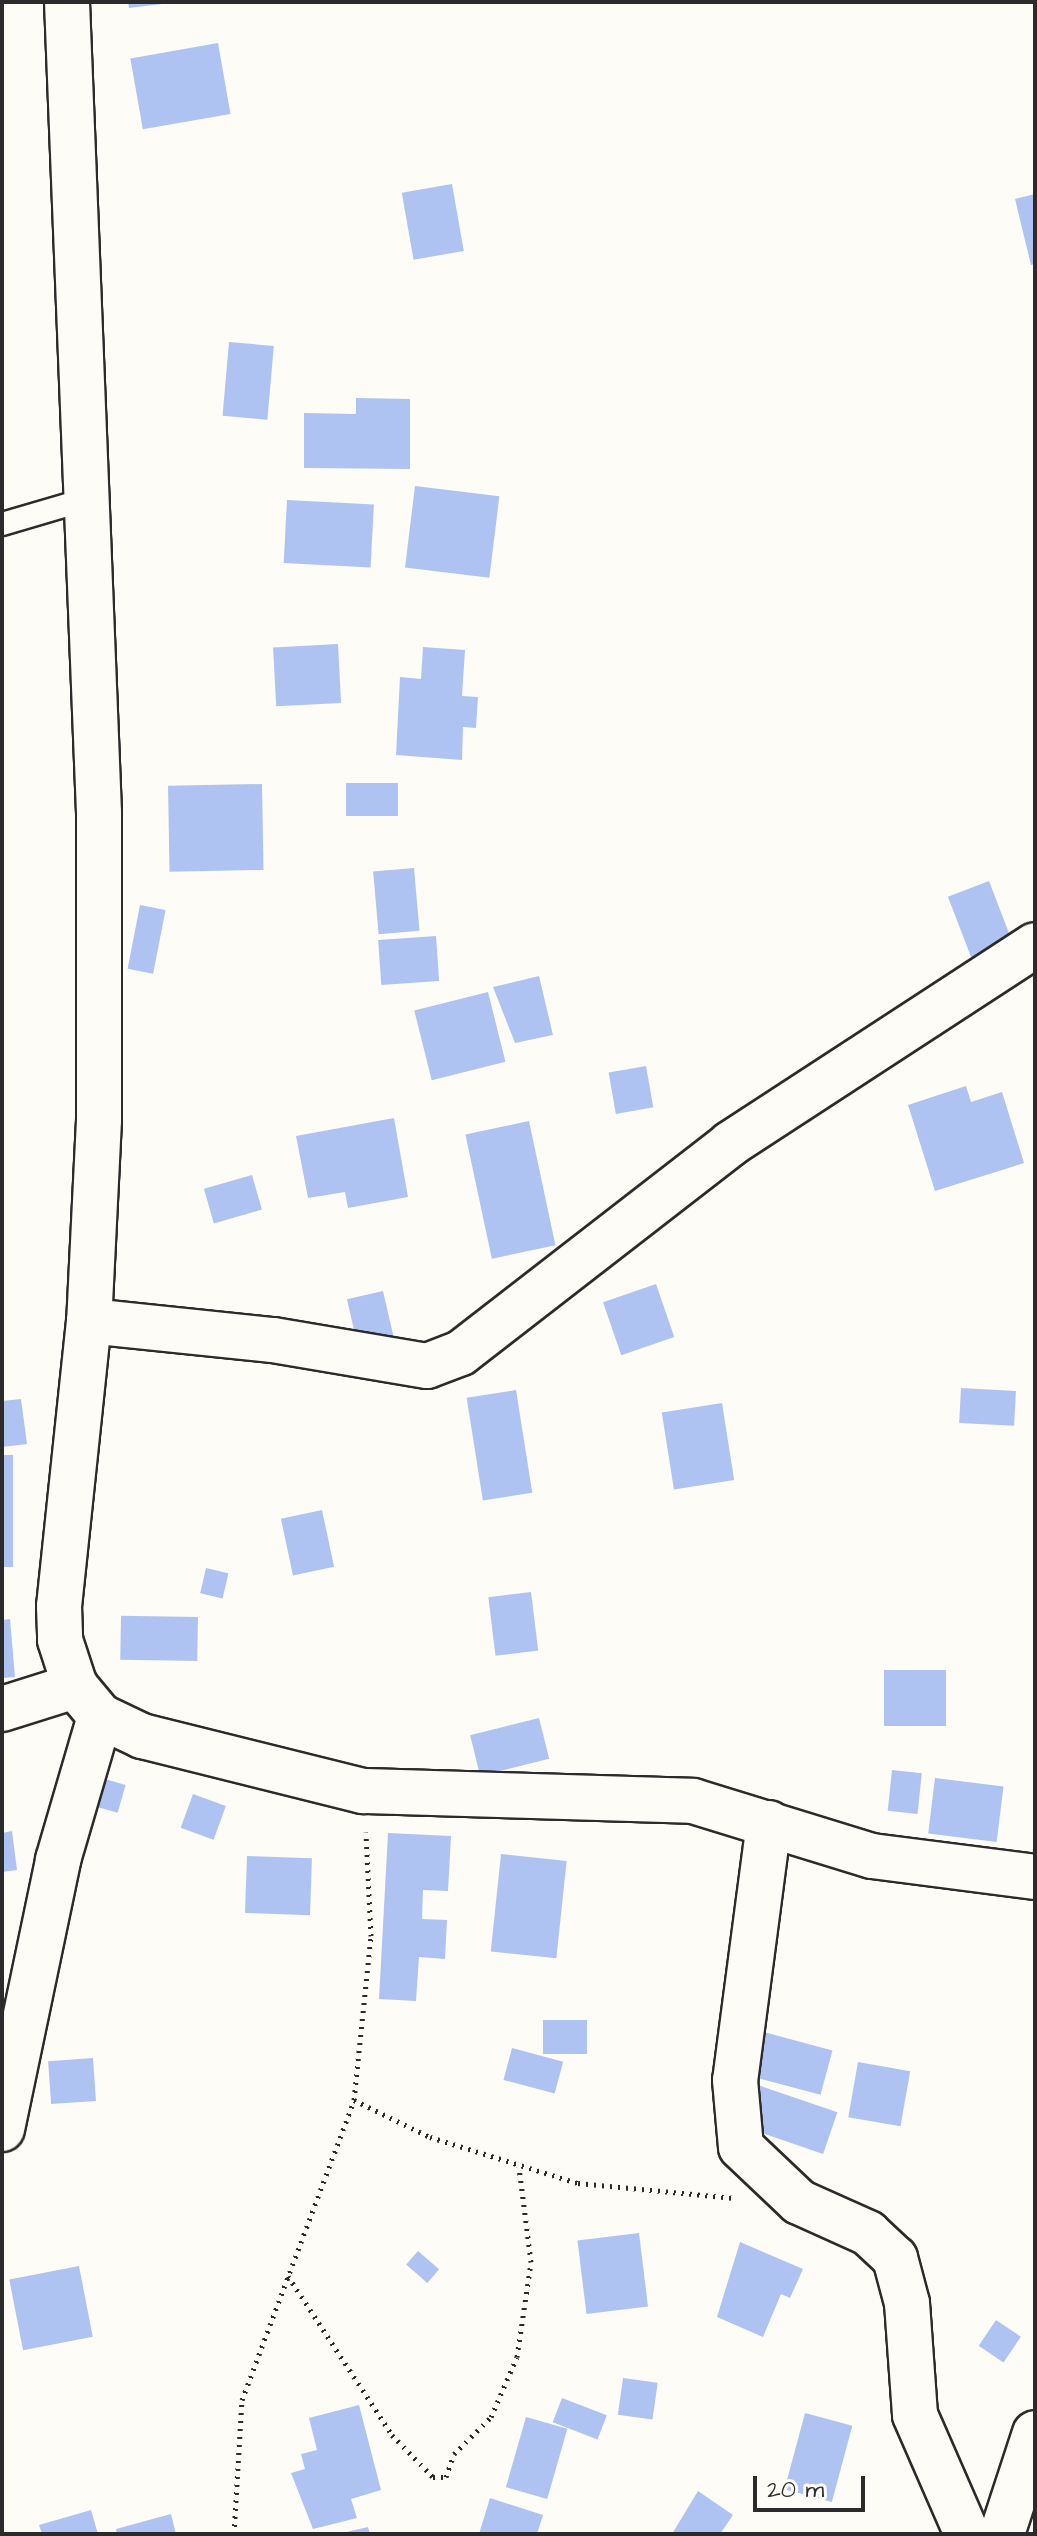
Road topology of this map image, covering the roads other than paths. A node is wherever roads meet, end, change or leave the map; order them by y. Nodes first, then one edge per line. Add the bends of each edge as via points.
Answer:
1 (67, 2) edge
2 (84, 500) junction
3 (2, 524) edge
4 (1035, 945) edge
5 (89, 1321) junction
6 (87, 1701) junction
7 (2, 1709) edge
8 (769, 1823) junction
9 (1035, 1877) edge
10 (2, 2129) edge
11 (1035, 2433) edge
12 (967, 2534) edge
13 (1002, 2534) edge

1 - 2 street
2 - 3 lane
2 - 5 street via 99,813 99,1120
4 - 5 street via 705,1161 461,1353 427,1366 273,1340
5 - 6 street via 59,1606 60,1640
6 - 7 street
6 - 8 street via 255,1768 363,1791 693,1801
6 - 10 street
8 - 9 street via 872,1856
8 - 12 street via 735,2122 741,2147 799,2202 868,2233 895,2258 907,2303 915,2415
11 - 13 street

